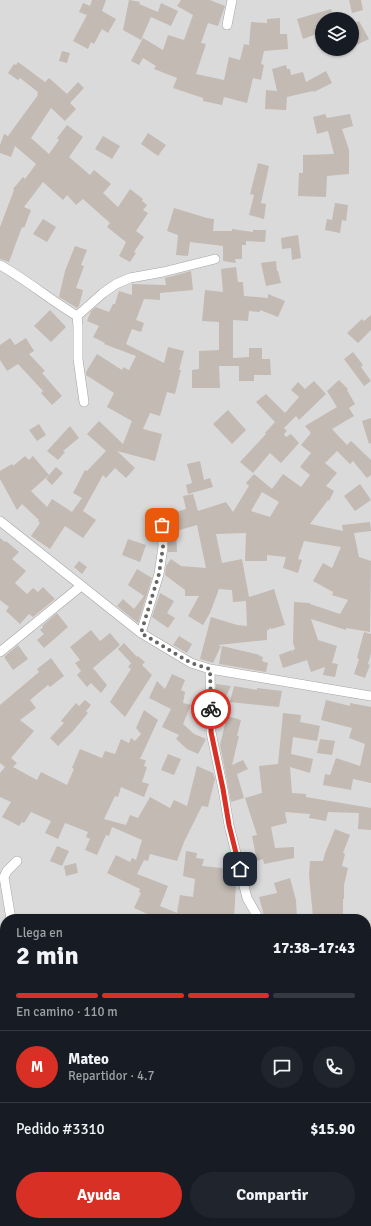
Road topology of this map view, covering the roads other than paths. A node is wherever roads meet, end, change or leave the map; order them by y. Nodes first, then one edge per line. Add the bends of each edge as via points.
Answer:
1 (232, 0) edge
2 (227, 25) dead end
3 (215, 259) dead end
4 (0, 265) edge
5 (77, 316) junction
6 (84, 402) dead end
7 (0, 521) edge
8 (162, 525) dead end
9 (81, 586) junction
10 (141, 633) junction
11 (0, 652) edge
12 (210, 669) junction
13 (371, 694) edge
14 (17, 861) dead end
15 (10, 914) edge
16 (256, 914) edge

1 - 2 street
3 - 5 street via 130,278 103,293
4 - 5 street
5 - 6 street via 78,359
7 - 9 street
8 - 10 street via 163,547 159,574
9 - 10 street
9 - 11 street
10 - 12 street via 191,663
12 - 13 street
12 - 16 street via 211,732 229,825 247,898
14 - 15 street via 4,877

